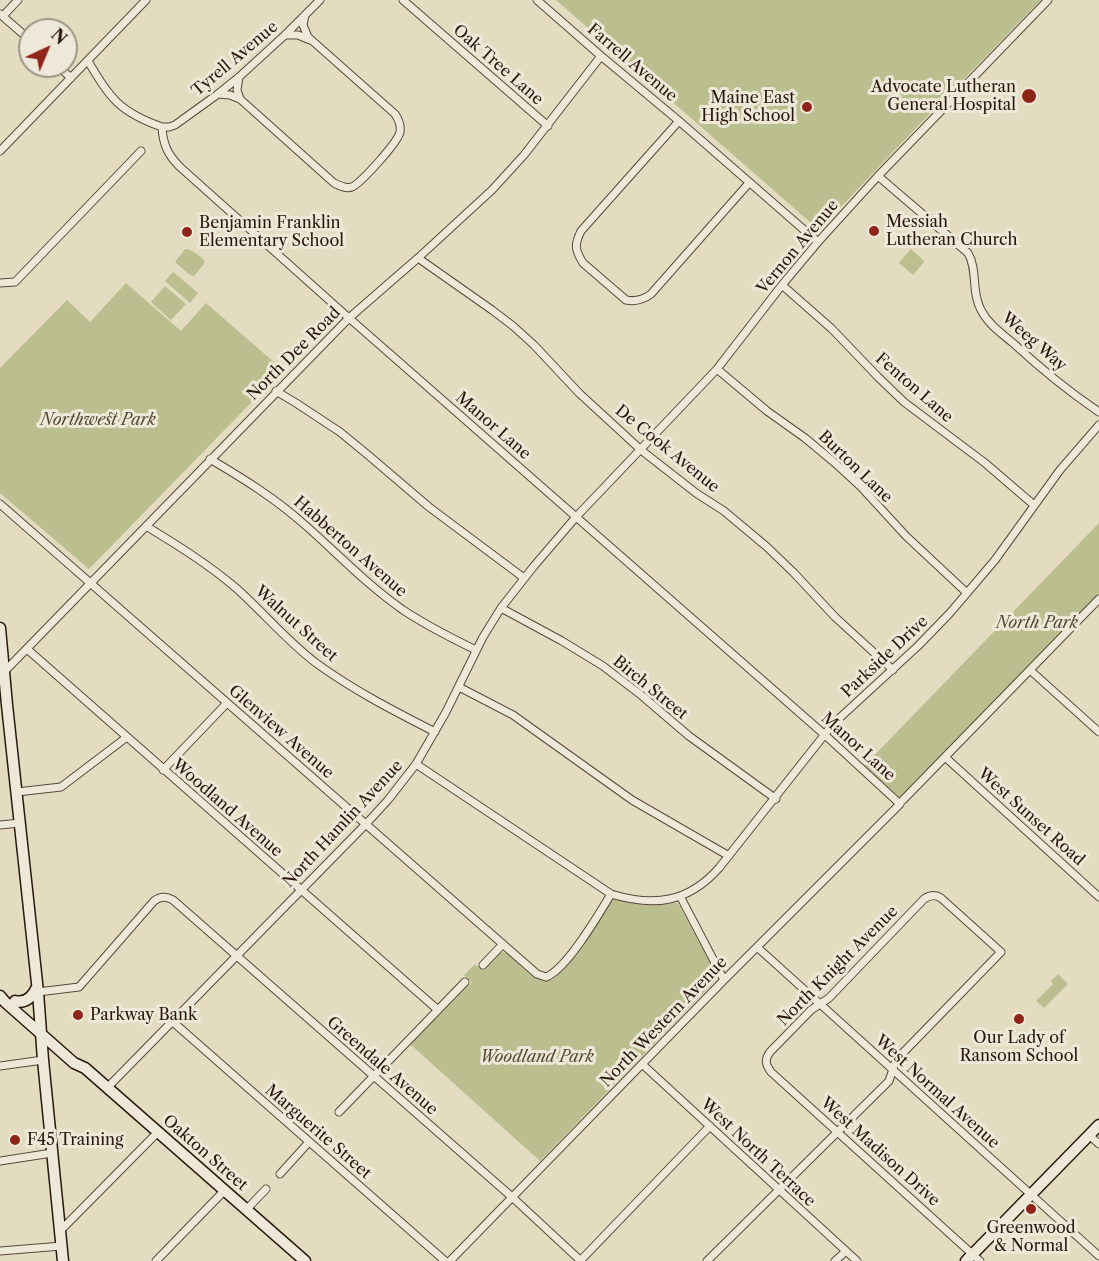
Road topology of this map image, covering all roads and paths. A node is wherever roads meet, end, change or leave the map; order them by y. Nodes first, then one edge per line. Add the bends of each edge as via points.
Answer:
1 (18, 0) edge
2 (146, 0) edge
3 (320, 0) edge
4 (403, 0) edge
5 (537, 0) edge
6 (1048, 0) edge
7 (1, 15) edge
8 (305, 15) junction
9 (18, 30) edge
10 (285, 35) junction
11 (314, 44) junction
12 (602, 56) junction
13 (88, 61) junction
14 (78, 71) edge
15 (239, 77) junction
16 (71, 78) edge
17 (218, 94) junction
18 (240, 99) junction
19 (679, 121) junction
20 (548, 126) junction
21 (162, 127) junction
22 (0, 151) edge
23 (141, 151) dead end
24 (878, 176) junction
25 (749, 183) junction
26 (818, 242) junction
27 (418, 258) junction
28 (0, 283) edge
29 (782, 285) junction
30 (349, 318) junction
31 (717, 369) junction
32 (276, 391) junction
33 (1099, 412) edge
34 (1099, 425) edge
35 (641, 450) junction
36 (210, 459) junction
37 (0, 504) edge
38 (1034, 505) junction
39 (576, 517) junction
40 (146, 526) junction
41 (524, 578) junction
42 (90, 583) junction
43 (967, 593) junction
44 (1099, 599) edge
45 (501, 608) junction
46 (0, 628) edge
47 (27, 649) junction
48 (476, 650) junction
49 (892, 670) junction
50 (1030, 670) junction
51 (4, 672) junction
52 (459, 687) junction
53 (227, 703) junction
54 (435, 732) junction
55 (1099, 732) edge
56 (825, 735) junction
57 (127, 737) junction
58 (945, 757) junction
59 (416, 764) junction
60 (163, 770) junction
61 (17, 792) junction
62 (776, 799) junction
63 (902, 802) junction
64 (20, 823) junction
65 (366, 824) junction
66 (0, 825) edge
67 (729, 855) junction
68 (302, 890) junction
69 (611, 894) junction
70 (680, 896) junction
71 (1099, 897) edge
72 (503, 944) junction
73 (758, 946) junction
74 (236, 957) junction
75 (483, 965) dead end
76 (724, 980) junction
77 (465, 982) dead end
78 (38, 990) junction
79 (0, 994) edge
80 (15, 1001) junction
81 (820, 1004) junction
82 (438, 1010) junction
83 (173, 1022) junction
84 (41, 1029) junction
85 (66, 1055) junction
86 (766, 1061) joint
87 (43, 1064) junction
88 (642, 1064) junction
89 (0, 1066) edge
90 (85, 1068) junction
91 (893, 1070) junction
92 (373, 1076) junction
93 (107, 1088) junction
94 (339, 1112) dead end
95 (1099, 1125) edge
96 (710, 1126) junction
97 (837, 1131) junction
98 (158, 1132) junction
99 (1089, 1135) junction
100 (309, 1142) junction
101 (1099, 1144) edge
102 (52, 1153) junction
103 (0, 1161) edge
104 (280, 1174) dead end
105 (266, 1189) dead end
106 (225, 1190) junction
107 (779, 1190) junction
108 (1031, 1194) junction
109 (512, 1197) junction
110 (247, 1209) junction
111 (61, 1230) junction
112 (62, 1246) junction
113 (0, 1251) edge
114 (846, 1251) junction
115 (1099, 1256) edge
116 (972, 1259) edge
117 (63, 1261) edge
118 (156, 1261) edge
119 (305, 1261) edge
120 (445, 1261) edge
121 (450, 1261) edge
122 (581, 1261) edge
123 (707, 1261) edge
124 (836, 1261) edge
125 (857, 1261) edge

1 - 7 street
2 - 13 street
3 - 8 street, Tyrell Avenue
4 - 20 street, Oak Tree Lane
5 - 12 street, Farrell Avenue
6 - 24 street, Vernon Avenue
7 - 9 street
8 - 10 street, Tyrell Avenue
8 - 11 street via 304,30
10 - 11 street via 303,37
10 - 15 street, Tyrell Avenue
11 - 18 street via 398,119 398,138 359,182 347,188 334,183
12 - 19 street, Farrell Avenue
12 - 20 street, North Dee Road
13 - 14 street
13 - 21 street via 119,105 130,114
15 - 17 street, Tyrell Avenue
15 - 18 street
16 - 22 street
17 - 18 street
17 - 21 street, Tyrell Avenue via 175,125
19 - 25 street, Farrell Avenue
19 - 25 street via 581,231 576,242 583,263 626,300 645,299
20 - 27 street, North Dee Road via 492,190
21 - 30 street, Manor Lane via 163,142 172,159
23 - 28 street via 15,282
24 - 26 street, Vernon Avenue
24 - 33 street, Weeg Way via 968,253 977,302 987,320
25 - 26 street, Farrell Avenue
26 - 29 street, Vernon Avenue
27 - 30 street, North Dee Road
27 - 35 street, De Cook Avenue via 513,326
29 - 31 street, Vernon Avenue
29 - 38 street, Fenton Lane via 832,329 897,396
30 - 32 street, North Dee Road
30 - 39 street, Manor Lane
31 - 35 street, Vernon Avenue
31 - 43 street, Burton Lane via 835,463
32 - 36 street, North Dee Road
32 - 41 street via 340,432 429,507
34 - 38 street, Parkside Drive
35 - 39 street, Vernon Avenue
35 - 49 street, De Cook Avenue via 759,541
36 - 40 street, North Dee Road
36 - 48 street, Habberton Avenue via 289,511 402,609
37 - 42 street, Glenview Avenue
38 - 43 street, Parkside Drive
39 - 41 street, North Hamlin Avenue
39 - 56 street, Manor Lane
40 - 42 street, North Dee Road
40 - 54 street, Walnut Street via 222,577 300,650 330,672
41 - 45 street, North Hamlin Avenue
42 - 47 street, North Dee Road
42 - 53 street, Glenview Avenue
43 - 49 street, Parkside Drive
44 - 50 street, North Western Avenue
45 - 48 street, North Hamlin Avenue
45 - 62 street, Birch Street via 603,666 688,736
46 - 51 main road
47 - 51 street, North Dee Road
47 - 57 street, Woodland Avenue
48 - 52 street, North Hamlin Avenue
49 - 56 street, Parkside Drive
50 - 55 street
50 - 58 street, North Western Avenue
51 - 61 main road
52 - 54 street, North Hamlin Avenue
52 - 67 street via 513,715 632,800
53 - 60 street
53 - 65 street, Glenview Avenue
54 - 59 street, North Hamlin Avenue
56 - 62 street, Parkside Drive
56 - 63 street, Manor Lane
57 - 60 street, Woodland Avenue
57 - 61 street via 61,786
58 - 63 street, North Western Avenue
58 - 71 street, West Sunset Road
59 - 65 street, North Hamlin Avenue
59 - 69 street
60 - 68 street, Woodland Avenue
61 - 64 main road
62 - 67 street, Parkside Drive
63 - 73 street, North Western Avenue
64 - 66 street
64 - 78 main road
65 - 68 street, North Hamlin Avenue
65 - 72 street, Glenview Avenue
67 - 70 street, Parkside Drive via 706,881
68 - 74 street, North Hamlin Avenue
68 - 82 street, Woodland Avenue
69 - 70 street via 642,901
69 - 72 street, Glenview Avenue via 570,955 546,977 537,974
70 - 76 street
72 - 75 street
73 - 76 street, North Western Avenue
73 - 81 street, West Normal Avenue
74 - 78 street, Greendale Avenue via 173,900 163,897 154,901 80,987
74 - 83 street, North Hamlin Avenue
74 - 92 street, Greendale Avenue
76 - 88 street, North Western Avenue
77 - 82 street
78 - 80 main road via 26,1000
78 - 84 main road
79 - 80 main road, Oakton Street
79 - 84 main road, Oakton Street
80 - 84 main road, Oakton Street
81 - 86 street, North Knight Avenue
81 - 91 street, West Normal Avenue
81 - 91 street, North Knight Avenue via 930,895 941,898 1001,952 896,1060
82 - 92 street
83 - 93 street, North Hamlin Avenue
83 - 100 street, Marguerite Street
84 - 85 main road, Oakton Street
84 - 87 main road
84 - 90 main road, Oakton Street via 77,1056
85 - 87 main road
85 - 90 main road, Oakton Street
86 - 97 street, West Madison Drive via 771,1072
87 - 89 street
87 - 102 main road
88 - 96 street, West North Terrace
88 - 109 street, North Western Avenue
90 - 93 main road, Oakton Street
91 - 97 street via 888,1081
91 - 108 street, West Normal Avenue
92 - 94 street
92 - 109 street, Greendale Avenue
93 - 98 main road, Oakton Street
95 - 99 main road
96 - 107 street, West North Terrace
96 - 122 street
97 - 107 street
97 - 116 street, West Madison Drive
98 - 106 main road, Oakton Street
98 - 111 street
99 - 101 street
99 - 108 main road
100 - 104 street
100 - 120 street, Marguerite Street
102 - 103 street
102 - 111 main road
105 - 110 street
106 - 110 main road, Oakton Street
106 - 118 street
107 - 114 street, West North Terrace
107 - 123 street
108 - 115 street, West Normal Avenue
108 - 116 main road
109 - 121 street, North Western Avenue
109 - 122 street, Greendale Avenue
110 - 119 main road, Oakton Street
111 - 112 main road
112 - 113 street
112 - 117 main road
114 - 124 street
114 - 125 street, West North Terrace

